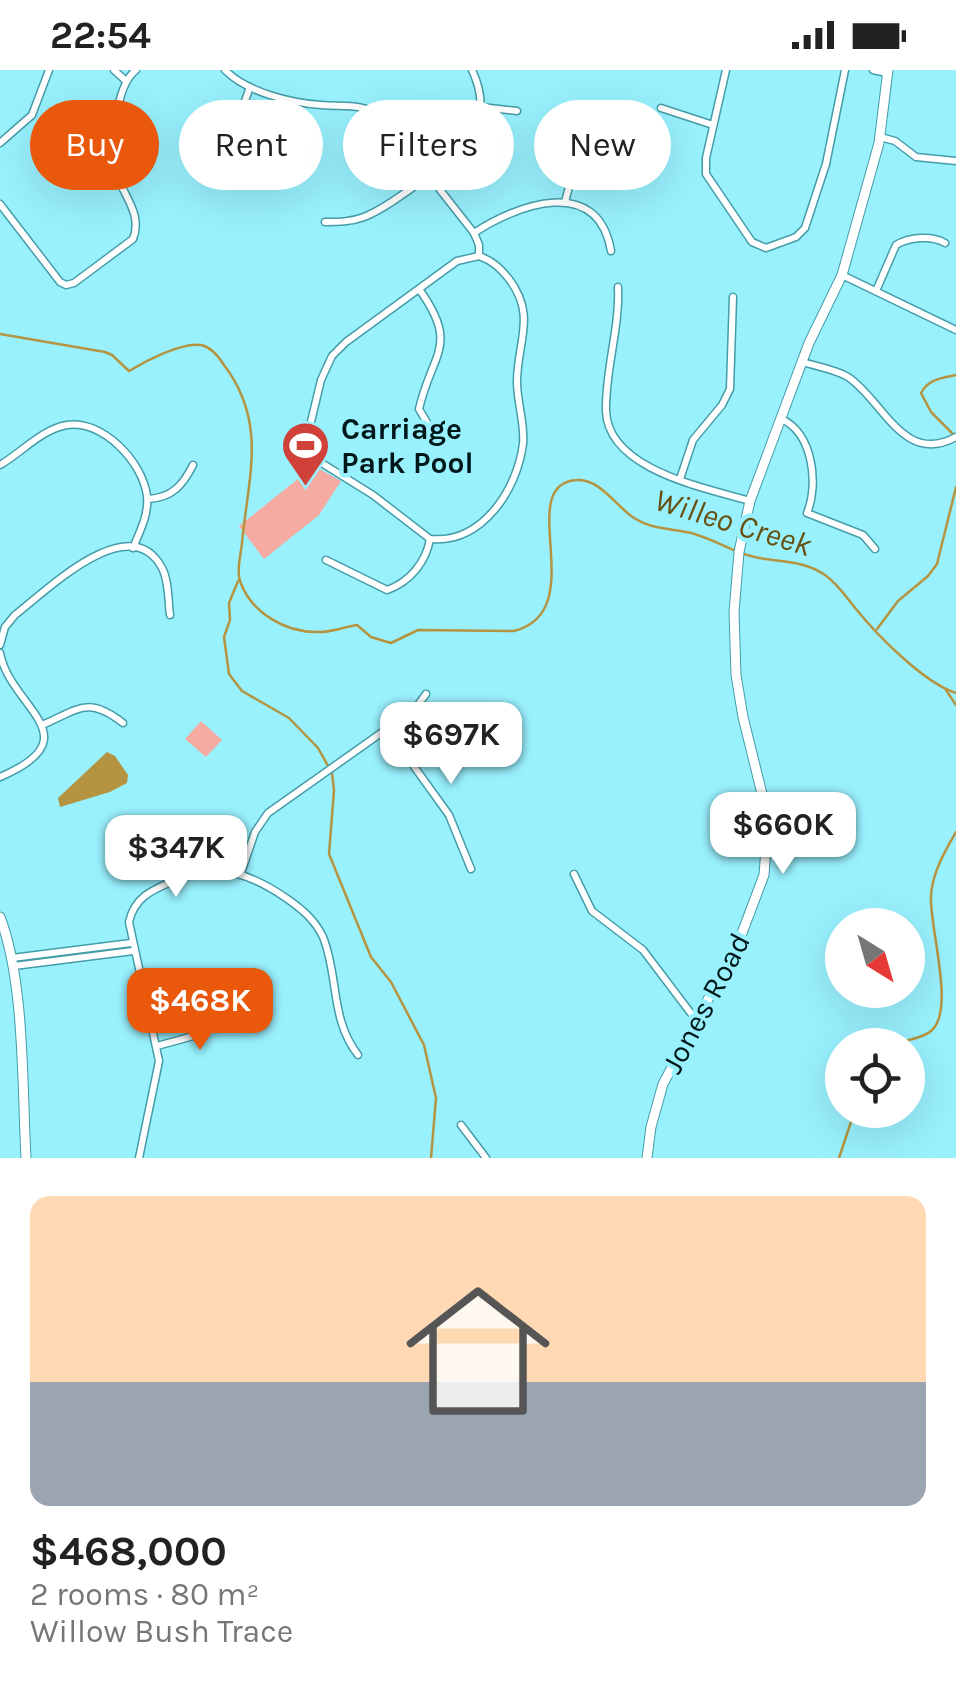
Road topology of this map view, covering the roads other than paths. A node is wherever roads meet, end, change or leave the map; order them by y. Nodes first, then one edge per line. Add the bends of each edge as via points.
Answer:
1 (48, 70) edge
2 (114, 70) edge
3 (136, 70) edge
4 (226, 70) edge
5 (472, 70) edge
6 (726, 70) edge
7 (845, 70) edge
8 (873, 70) edge
9 (888, 71) edge
10 (125, 80) junction
11 (250, 88) junction
12 (121, 100) edge
13 (246, 100) edge
14 (480, 100) edge
15 (343, 104) edge
16 (514, 111) edge
17 (517, 111) dead end
18 (671, 111) edge
19 (713, 124) junction
20 (880, 137) junction
21 (0, 143) edge
22 (956, 161) edge
23 (125, 190) edge
24 (404, 190) edge
25 (440, 190) edge
26 (568, 190) edge
27 (565, 202) junction
28 (0, 204) edge
29 (325, 222) dead end
30 (474, 233) junction
31 (945, 243) dead end
32 (611, 250) dead end
33 (479, 256) junction
34 (842, 275) junction
35 (618, 287) dead end
36 (418, 288) junction
37 (876, 291) junction
38 (733, 297) dead end
39 (956, 330) edge
40 (802, 362) junction
41 (782, 419) junction
42 (442, 436) dead end
43 (954, 438) edge
44 (0, 464) edge
45 (193, 465) dead end
46 (680, 480) junction
47 (148, 498) junction
48 (750, 500) junction
49 (430, 539) junction
50 (134, 548) junction
51 (874, 548) dead end
52 (326, 560) dead end
53 (170, 615) dead end
54 (0, 642) edge
55 (0, 653) edge
56 (426, 694) dead end
57 (122, 724) dead end
58 (42, 726) junction
59 (387, 729) junction
60 (0, 777) edge
61 (471, 868) dead end
62 (241, 873) junction
63 (574, 874) dead end
64 (0, 917) edge
65 (132, 947) junction
66 (13, 962) junction
67 (220, 1017) dead end
68 (696, 1020) junction
69 (157, 1046) junction
70 (358, 1054) dead end
71 (461, 1125) dead end
72 (26, 1158) edge
73 (139, 1158) edge
74 (486, 1158) edge
75 (647, 1158) edge

1 - 21 street via 32,115
2 - 10 street
3 - 10 street
4 - 11 street
5 - 14 street
6 - 19 street
7 - 19 street via 826,164 809,220 796,238 757,246 708,182
8 - 9 street
9 - 20 street, Jones Road
10 - 12 street
11 - 13 street
11 - 15 street
16 - 17 street
18 - 19 street
20 - 22 street via 913,156
20 - 34 street, Jones Road
23 - 28 street via 136,242 65,288
24 - 29 street via 364,217
25 - 30 street
26 - 27 street
27 - 30 street via 538,204
27 - 32 street via 596,219
30 - 33 street
31 - 37 street via 896,245
33 - 36 street via 457,261
33 - 49 street via 501,269 524,308 517,381 522,451 490,516 462,536
34 - 37 street
34 - 40 street, Jones Road
35 - 46 street via 608,421 628,452
36 - 42 street via 442,335 419,409
36 - 49 street via 332,356 320,380 310,438 326,468
37 - 39 street
38 - 46 street via 730,389 694,440
40 - 41 street, Jones Road
40 - 43 street via 850,379 900,432 932,444
41 - 48 street, Jones Road
41 - 51 street via 803,440 814,490 807,513 863,535
44 - 47 street via 53,429 82,425 103,433 135,464
45 - 47 street via 175,491
46 - 48 street
47 - 50 street
48 - 68 street, Jones Road via 737,570 736,675 765,806 766,861 750,918
49 - 52 street via 424,561 387,590
50 - 53 street via 161,567
50 - 54 street via 96,554 15,614
55 - 58 street via 4,670
56 - 59 street
57 - 58 street via 88,706
58 - 60 street via 38,754
59 - 61 street via 449,815
59 - 62 street via 268,813
62 - 65 street via 200,872 147,893 130,915
62 - 70 street via 298,906 317,926 340,1022
63 - 68 street via 592,911 638,945
64 - 66 street
65 - 66 street
65 - 69 street
66 - 72 street
67 - 69 street via 197,1035
68 - 75 street, Jones Road via 663,1084
69 - 73 street via 158,1077
71 - 74 street

